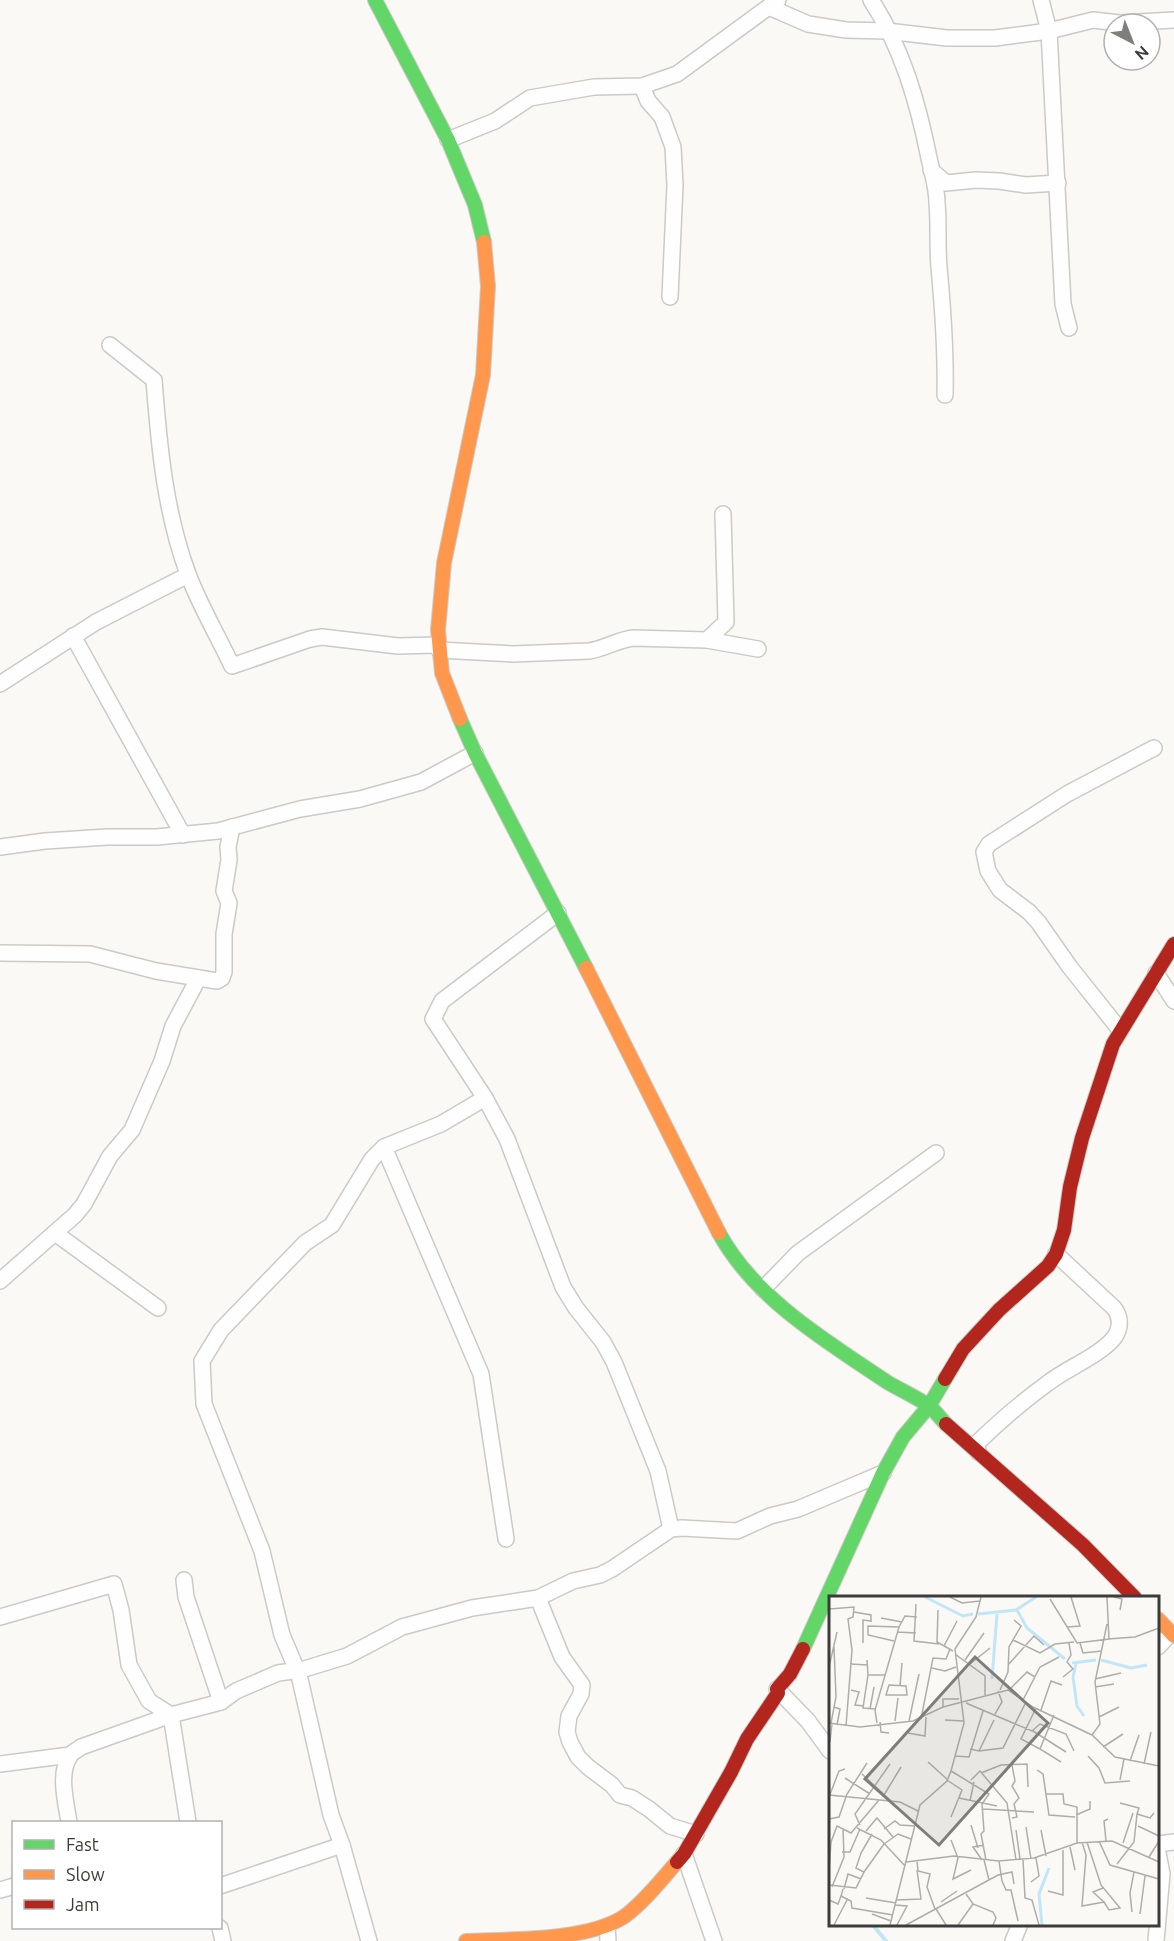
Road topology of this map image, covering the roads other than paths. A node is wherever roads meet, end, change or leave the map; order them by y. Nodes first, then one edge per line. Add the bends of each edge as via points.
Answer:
1 (375, 0) edge
2 (871, 0) edge
3 (1041, 0) edge
4 (773, 4) edge
5 (1174, 20) edge
6 (887, 31) junction
7 (1049, 31) junction
8 (642, 86) junction
9 (448, 140) junction
10 (931, 170) junction
11 (1058, 183) junction
12 (670, 297) dead end
13 (1069, 328) dead end
14 (110, 345) dead end
15 (945, 395) dead end
16 (723, 514) dead end
17 (188, 575) junction
18 (73, 636) junction
19 (707, 640) junction
20 (439, 647) junction
21 (758, 649) dead end
22 (0, 684) edge
23 (1154, 748) dead end
24 (474, 753) junction
25 (232, 827) junction
26 (183, 835) junction
27 (0, 847) edge
28 (558, 913) junction
29 (1174, 944) edge
30 (0, 953) edge
31 (1156, 973) junction
32 (198, 979) junction
33 (1174, 1001) edge
34 (1120, 1030) junction
35 (485, 1098) junction
36 (384, 1147) junction
37 (936, 1153) dead end
38 (55, 1233) junction
39 (1056, 1254) junction
40 (0, 1281) edge
41 (763, 1289) junction
42 (158, 1308) dead end
43 (929, 1406) junction
44 (978, 1452) junction
45 (883, 1473) junction
46 (670, 1529) junction
47 (506, 1539) dead end
48 (184, 1580) dead end
49 (1134, 1596) edge
50 (538, 1598) junction
51 (0, 1617) edge
52 (1159, 1620) edge
53 (1173, 1634) edge
54 (1159, 1646) edge
55 (296, 1670) junction
56 (777, 1689) junction
57 (221, 1702) junction
58 (171, 1715) junction
59 (829, 1748) edge
60 (70, 1755) junction
61 (0, 1764) edge
62 (69, 1821) edge
63 (188, 1821) edge
64 (696, 1834) junction
65 (1174, 1842) edge
66 (1159, 1844) edge
67 (342, 1845) junction
68 (684, 1854) junction
69 (1159, 1858) edge
70 (222, 1885) edge
71 (1159, 1908) edge
72 (1019, 1926) edge
73 (1157, 1926) edge
74 (607, 1934) edge
75 (369, 1941) edge
76 (466, 1941) edge
77 (714, 1941) edge
78 (1013, 1941) edge
79 (1156, 1941) edge

1 - 9 main road
2 - 6 street
3 - 7 street
4 - 6 street via 808,24
4 - 8 street via 677,74
5 - 7 street via 1093,20
6 - 7 street via 947,38 995,38
6 - 10 street via 911,87
7 - 11 street
8 - 9 street via 594,87 530,98 495,121
8 - 12 street via 648,101 662,117 673,147
9 - 20 main road via 481,226 488,286 483,375 444,563
10 - 11 street via 946,183
10 - 15 street via 938,201
11 - 13 street via 1063,304
14 - 17 street via 154,380 168,502
16 - 19 street via 726,622
17 - 18 street
17 - 20 street via 232,666 322,637
18 - 22 street
18 - 26 street
19 - 20 street via 633,638 600,650 513,654
19 - 21 street
20 - 24 main road via 442,673
23 - 34 street via 1067,794 989,844 984,852 988,871 1000,890 1039,923
24 - 25 street via 421,782
24 - 28 main road
25 - 26 street
25 - 32 street via 224,891 229,903 224,972 217,981
26 - 27 street via 45,841
28 - 35 street via 442,1001 433,1019
28 - 41 main road via 721,1236
29 - 31 main road
30 - 32 street via 90,954
31 - 33 street
31 - 34 main road
32 - 38 street via 173,1026 132,1130 110,1156 84,1204
34 - 39 main road via 1102,1072 1082,1138
35 - 36 street via 441,1124
35 - 46 street via 507,1138 563,1287 614,1362 658,1471
36 - 47 street via 481,1374
36 - 55 street via 372,1159 332,1225 305,1243 221,1330 202,1361 204,1404 262,1551 282,1635
37 - 41 street via 798,1253
38 - 40 street
38 - 42 street
39 - 43 main road via 963,1349
39 - 44 street via 1114,1308 1119,1329 1094,1354 1048,1383 990,1430 977,1443
41 - 43 main road via 819,1336
43 - 44 main road
43 - 45 main road via 903,1437
44 - 49 main road
45 - 46 street via 737,1531
45 - 56 main road via 801,1654
46 - 50 street via 612,1569 573,1581
48 - 57 street via 186,1597
50 - 55 street via 430,1618 396,1630 347,1656
50 - 64 street via 562,1657 582,1685 567,1732 578,1756 620,1795 650,1809 670,1826
51 - 58 street via 114,1584 129,1665 149,1701
52 - 53 main road
53 - 54 street
55 - 57 street via 268,1677
55 - 67 street via 331,1815
56 - 59 street
56 - 64 main road
57 - 58 street
58 - 60 street via 81,1747
58 - 63 street
60 - 61 street
60 - 62 street via 64,1785
64 - 68 main road
65 - 66 street
67 - 70 street
67 - 75 street
68 - 74 main road
68 - 77 street
69 - 71 street
72 - 78 street
73 - 79 street
74 - 76 main road

